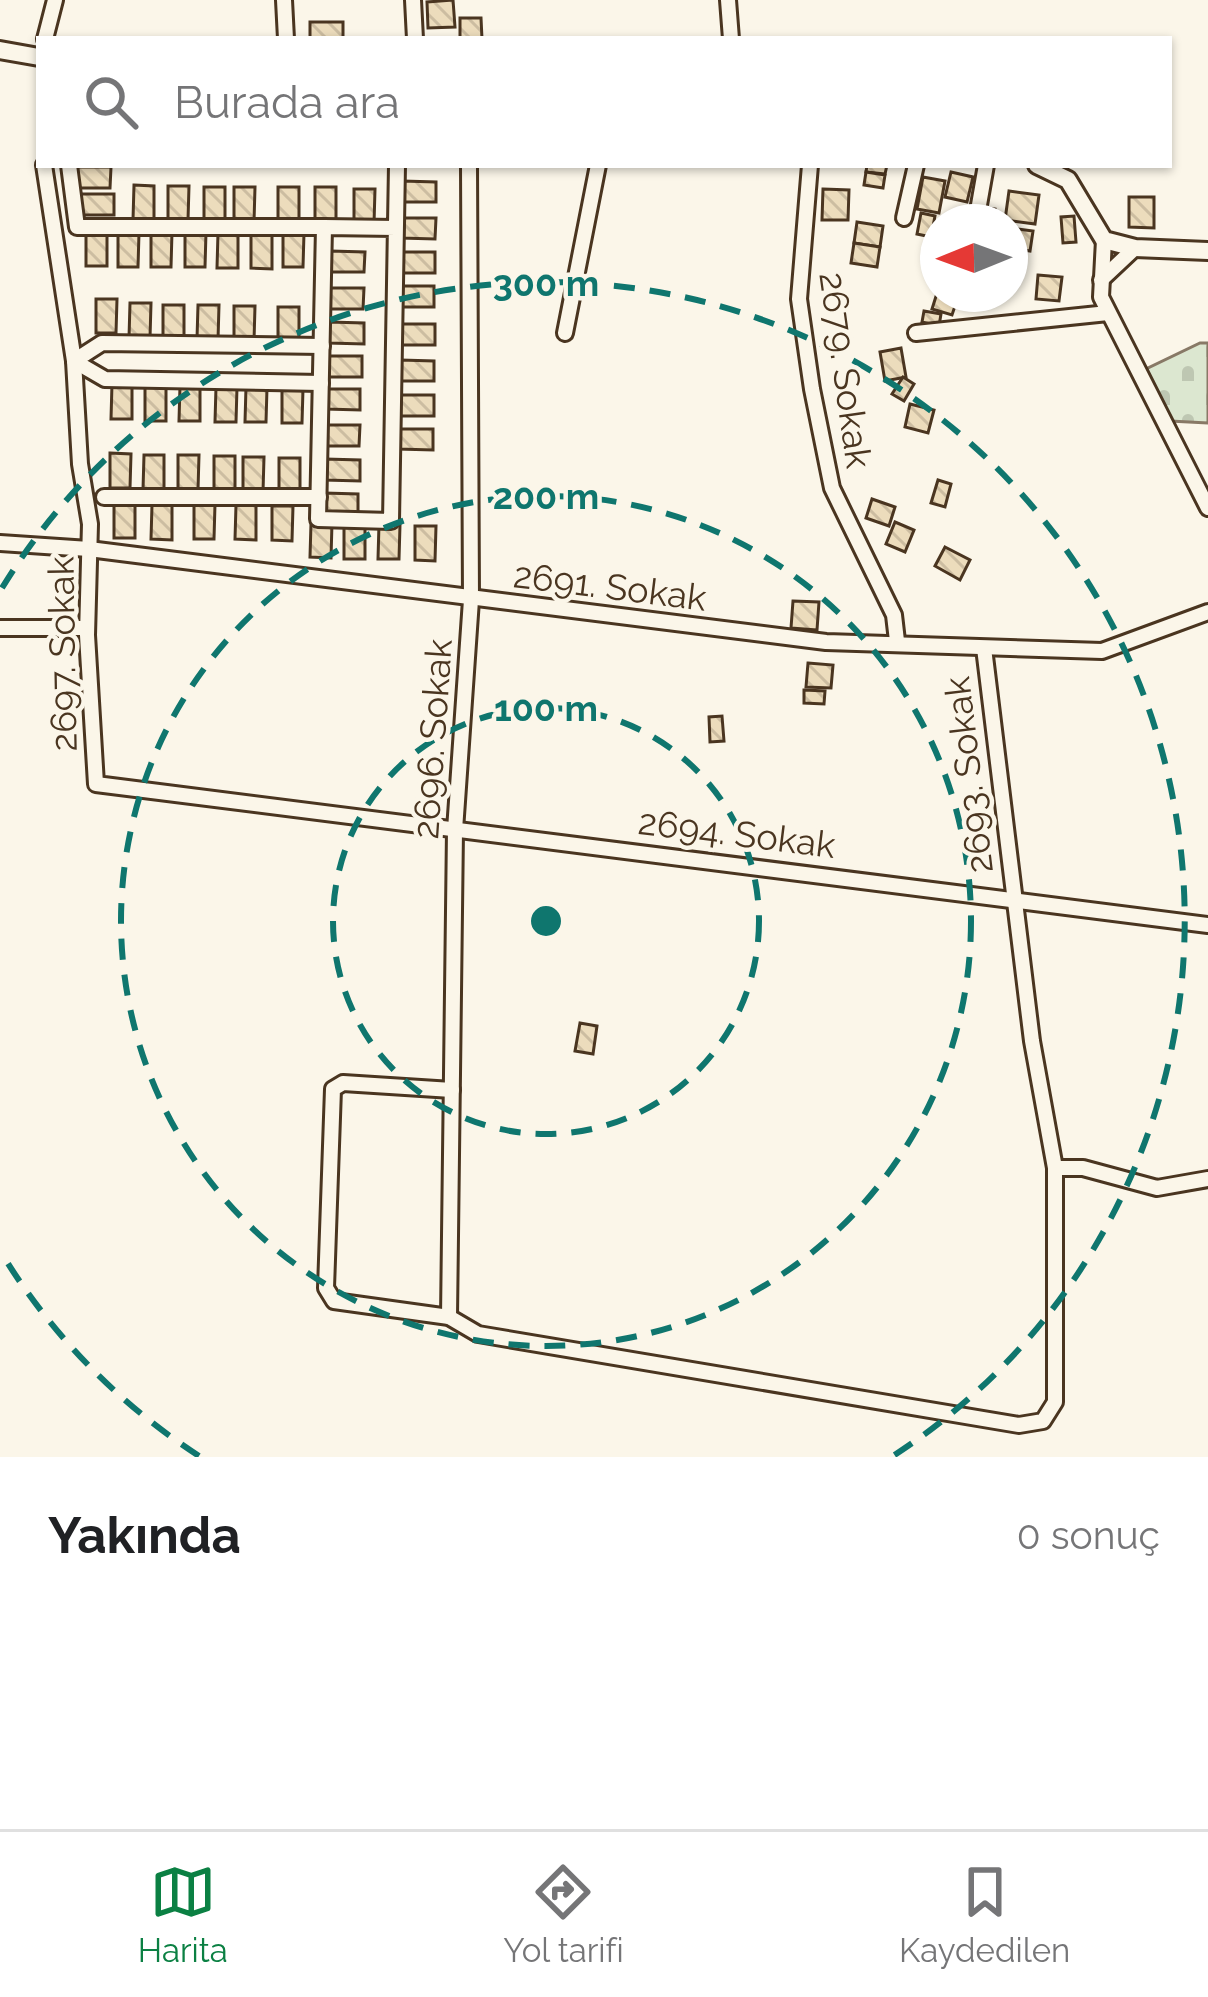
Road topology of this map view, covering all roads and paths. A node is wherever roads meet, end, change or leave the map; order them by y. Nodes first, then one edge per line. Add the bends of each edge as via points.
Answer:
1 (56, 0) edge
2 (284, 0) edge
3 (413, 0) edge
4 (728, 0) edge
5 (46, 36) edge
6 (286, 36) edge
7 (415, 36) edge
8 (731, 36) edge
9 (0, 50) edge
10 (36, 56) edge
11 (44, 168) edge
12 (69, 168) edge
13 (397, 168) edge
14 (469, 168) edge
15 (597, 168) edge
16 (810, 168) edge
17 (915, 168) edge
18 (985, 168) edge
19 (1043, 168) edge
20 (979, 204) edge
21 (904, 218) dead end
22 (324, 226) junction
23 (396, 228) junction
24 (1104, 240) junction
25 (1135, 248) junction
26 (1208, 251) edge
27 (1101, 280) junction
28 (1108, 313) junction
29 (565, 333) dead end
30 (916, 333) dead end
31 (322, 346) junction
32 (74, 361) junction
33 (321, 383) junction
34 (104, 496) dead end
35 (319, 497) junction
36 (1208, 508) edge
37 (0, 543) edge
38 (89, 549) junction
39 (471, 600) junction
40 (1208, 612) edge
41 (0, 628) edge
42 (87, 628) junction
43 (897, 641) junction
44 (984, 648) junction
45 (455, 830) junction
46 (1012, 896) junction
47 (1208, 925) edge
48 (452, 1090) junction
49 (1055, 1168) junction
50 (1208, 1179) edge
51 (449, 1317) junction

1 - 5 street
2 - 6 street
3 - 7 street
4 - 8 street
9 - 10 street
11 - 32 street, 2697. Sokak
12 - 22 street via 77,227
13 - 23 street
14 - 39 street, 2696. Sokak
15 - 29 street
16 - 43 street, 2679. Sokak via 799,299 812,388 832,488 894,615
17 - 21 street
18 - 20 street
19 - 24 street via 1068,180
22 - 23 street
22 - 31 street
23 - 35 street via 391,520 318,519
24 - 25 street
24 - 27 street
25 - 26 street
25 - 27 street
27 - 28 street
28 - 30 street
28 - 36 street
31 - 32 street via 102,343
31 - 33 street
32 - 33 street via 105,379
32 - 38 street, 2697. Sokak
33 - 35 street
34 - 35 street
37 - 38 street, 2691. Sokak
38 - 39 street, 2691. Sokak
38 - 42 street, 2697. Sokak
39 - 43 street, 2691. Sokak via 826,643
39 - 45 street, 2696. Sokak
40 - 44 street, 2691. Sokak via 1102,651
41 - 42 street
42 - 45 street, 2697. Sokak via 96,784
43 - 44 street, 2691. Sokak
44 - 46 street, 2693. Sokak
45 - 46 street, 2694. Sokak
45 - 48 street, 2696. Sokak
46 - 47 street, 2694. Sokak
46 - 49 street, 2693. Sokak
48 - 51 street, 2696. Sokak
48 - 51 street via 343,1083 333,1089 326,1288 344,1305
49 - 50 street via 1156,1188
49 - 51 street, 2693. Sokak via 1055,1402 1032,1426 478,1334

